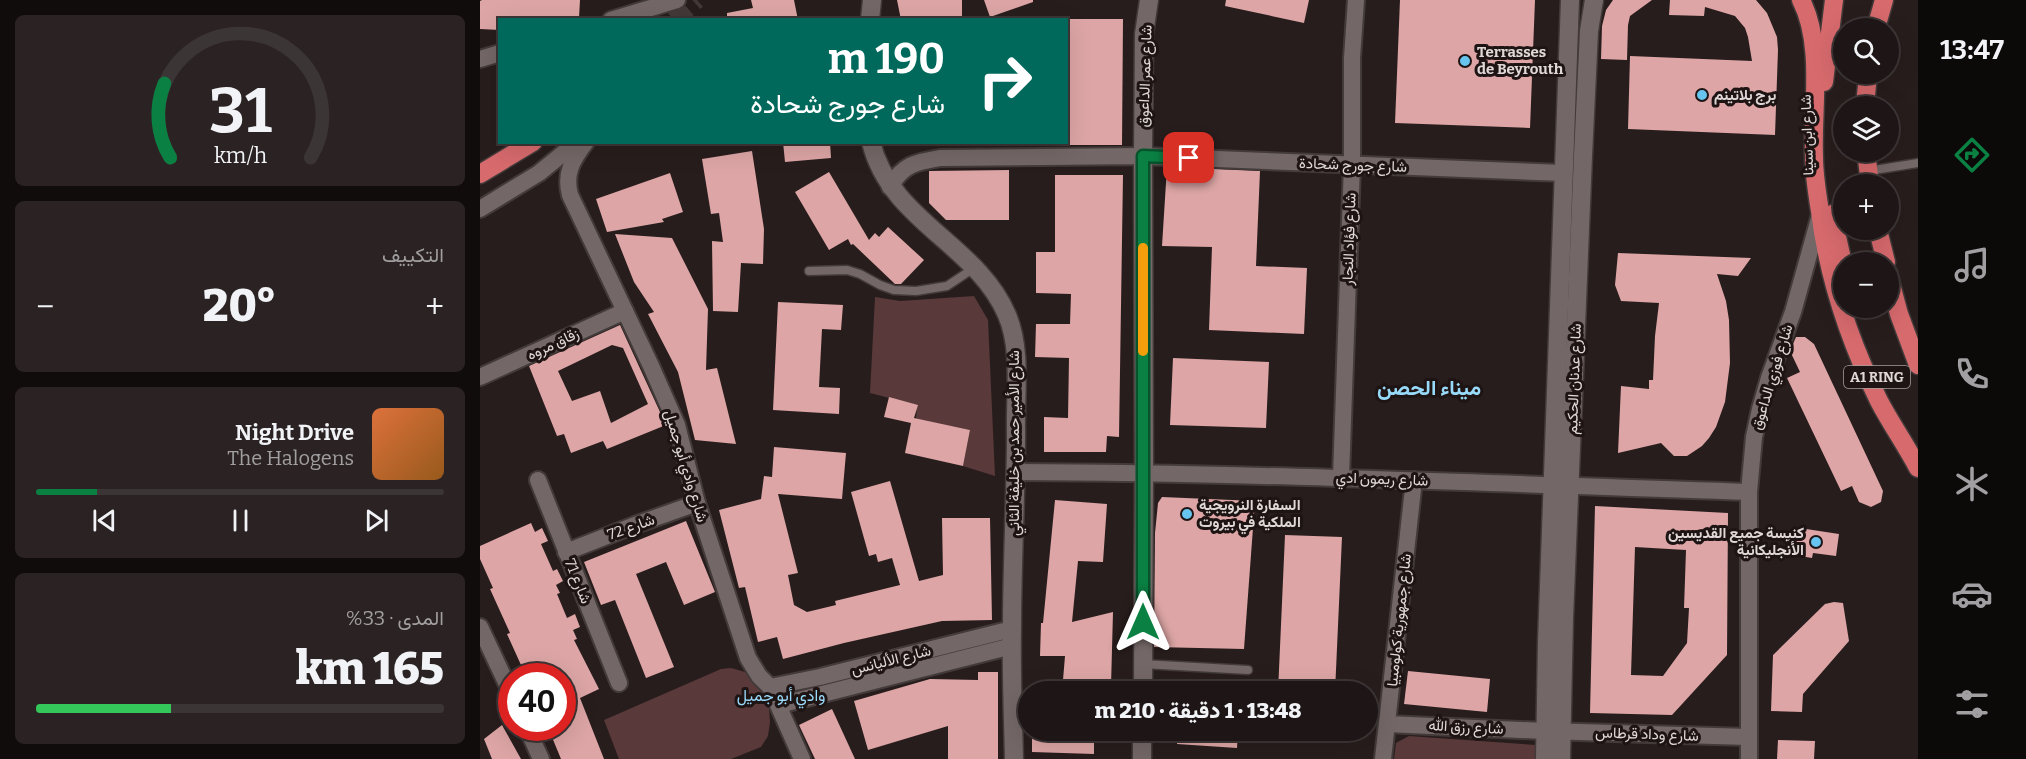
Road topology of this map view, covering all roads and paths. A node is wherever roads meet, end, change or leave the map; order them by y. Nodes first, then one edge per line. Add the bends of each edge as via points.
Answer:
1 (676, 0) edge
2 (872, 0) edge
3 (1149, 0) edge
4 (1356, 0) edge
5 (1570, 0) edge
6 (1594, 0) edge
7 (1801, 0) edge
8 (1834, 0) edge
9 (1884, 0) edge
10 (642, 15) edge
11 (623, 18) edge
12 (870, 18) edge
13 (1879, 18) edge
14 (498, 54) edge
15 (480, 59) edge
16 (530, 144) edge
17 (575, 144) edge
18 (585, 144) edge
19 (872, 144) edge
20 (1143, 156) junction
21 (1918, 163) edge
22 (1352, 165) junction
23 (1563, 173) junction
24 (480, 174) edge
25 (1882, 174) edge
26 (890, 187) junction
27 (480, 209) edge
28 (1820, 215) junction
29 (1840, 252) edge
30 (974, 268) junction
31 (809, 271) dead end
32 (625, 311) junction
33 (1899, 314) edge
34 (1857, 318) edge
35 (1918, 365) edge
36 (480, 377) edge
37 (1905, 444) junction
38 (1918, 468) edge
39 (1016, 472) junction
40 (1144, 472) junction
41 (1341, 477) junction
42 (538, 480) dead end
43 (1414, 480) junction
44 (1561, 486) junction
45 (1749, 492) junction
46 (698, 504) junction
47 (566, 552) junction
48 (480, 627) edge
49 (1012, 637) junction
50 (1143, 664) junction
51 (498, 665) edge
52 (1248, 670) dead end
53 (1143, 681) edge
54 (619, 683) dead end
55 (770, 687) junction
56 (779, 705) junction
57 (1388, 724) junction
58 (1553, 732) junction
59 (1749, 737) junction
60 (533, 741) edge
61 (1142, 741) edge
62 (542, 759) edge
63 (802, 759) edge
64 (1014, 759) edge
65 (1142, 759) edge
66 (1383, 759) edge
67 (1545, 759) edge
68 (1561, 759) edge
69 (1749, 759) edge

1 - 10 street
2 - 12 street
3 - 20 street, شارع عمر الداعوق via 1144,34
4 - 22 street, شارع فؤاد النجار
5 - 23 street, شارع عدنان الحكيم
6 - 44 street, شارع عدنان الحكيم via 1588,31
7 - 28 highway via 1814,54 1814,158
8 - 29 highway, شارع ابن سينا via 1824,83 1823,141 1831,213
9 - 13 highway
10 - 11 street
14 - 15 street
16 - 24 highway
17 - 27 street via 539,173
18 - 32 street, شارع وادي أبو جميل via 570,165 568,188
19 - 26 street, شارع الأمير حمد بن خليفة الثاني
20 - 22 street, شارع جورج شحادة
20 - 26 street, شارع جورج شحادة via 940,158 908,166
20 - 40 street, شارع عمر الداعوق
21 - 25 lane
22 - 23 street, شارع جورج شحادة
22 - 41 street, شارع فؤاد النجار
23 - 44 street, شارع عدنان الحكيم
26 - 30 street, شارع الأمير حمد بن خليفة الثاني
28 - 37 highway via 1835,288 1852,336 1881,404
28 - 45 street, شارع فوزي الداعوق via 1760,409
30 - 31 lane via 947,286 916,291 894,290 847,270
30 - 39 street, شارع الأمير حمد بن خليفة الثاني via 1002,304 1013,333
32 - 36 street, زقاق مروه
32 - 46 street, شارع وادي أبو جميل via 677,425
33 - 35 highway
34 - 37 highway, A1 RING
37 - 38 highway
39 - 40 street, شارع ريمون ادي
39 - 49 street, شارع الأمير حمد بن خليفة الثاني
40 - 41 street, شارع ريمون ادي
40 - 50 street, شارع عمر الداعوق
41 - 43 street, شارع ريمون ادي
42 - 47 street, شارع 71
43 - 44 street, شارع ريمون ادي
43 - 57 street, شارع جمهورية كولومبيا
44 - 45 street, شارع ريمون ادي
44 - 58 street, شارع عدنان الحكيم
45 - 59 street, شارع فوزي الداعوق
46 - 47 street, شارع 72
46 - 55 street, شارع وادي أبو جميل via 748,658
47 - 54 street, شارع 71
48 - 51 street
49 - 55 street, شارع الأليانس via 947,646
49 - 56 street, شارع الأليانس
49 - 64 street, شارع الأمير حمد بن خليفة الثاني
50 - 52 lane
50 - 53 street, شارع عمر الداعوق
55 - 56 street, شارع وادي أبو جميل
56 - 63 street, شارع وادي أبو جميل
57 - 58 street, شارع رزق الله
57 - 66 street, شارع جمهورية كولومبيا
58 - 59 street, شارع وداد قرطاس
58 - 67 street, شارع عدنان الحكيم
58 - 68 street, شارع عدنان الحكيم
59 - 69 street, شارع فوزي الداعوق
60 - 62 street
61 - 65 street

